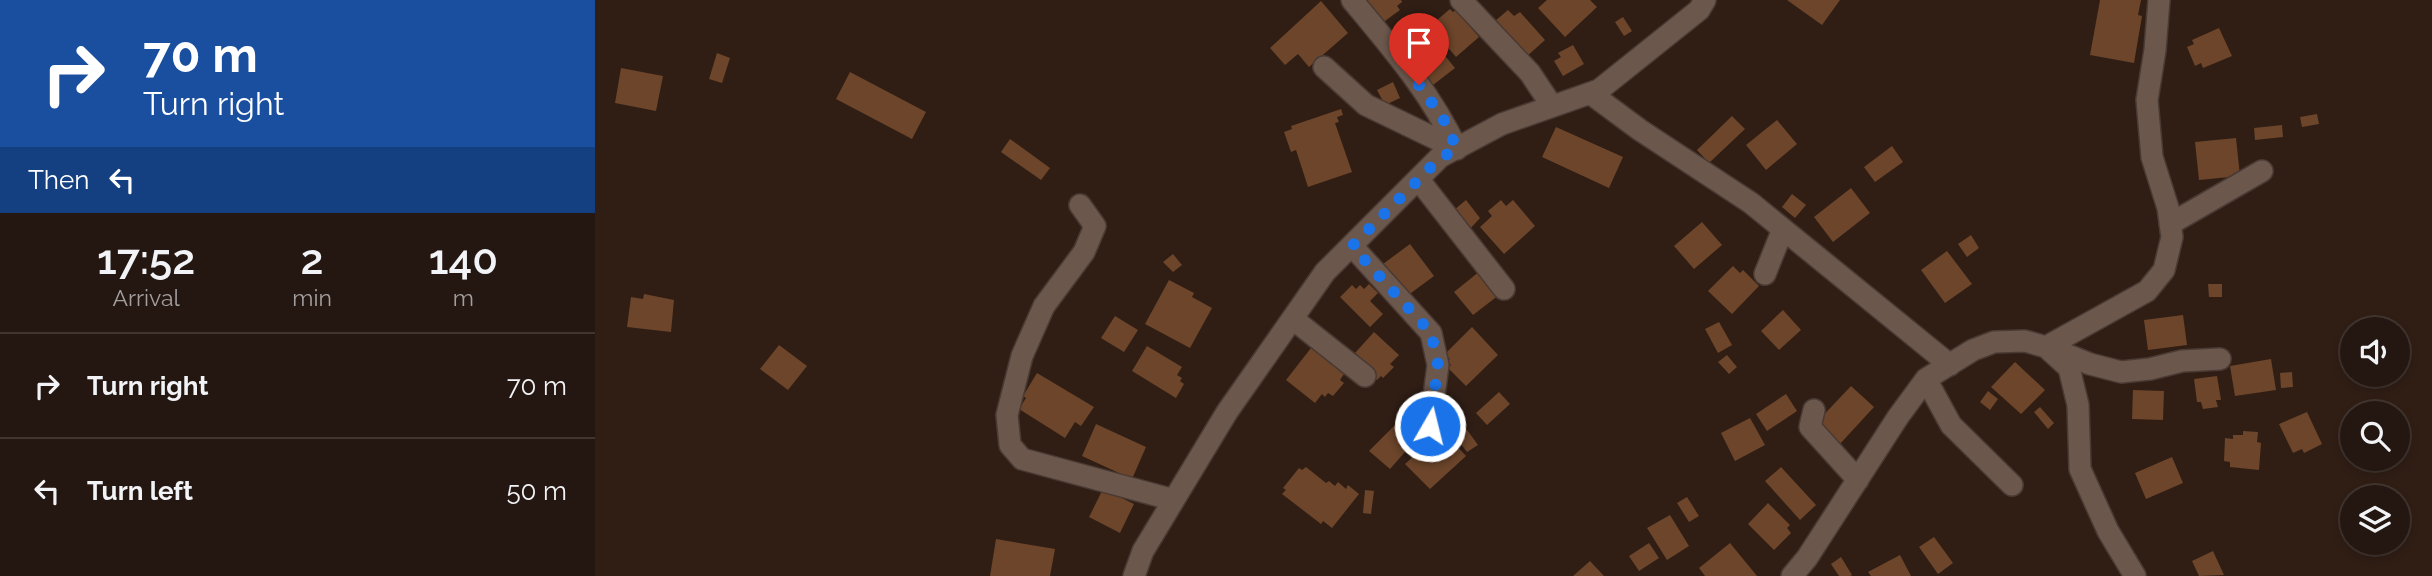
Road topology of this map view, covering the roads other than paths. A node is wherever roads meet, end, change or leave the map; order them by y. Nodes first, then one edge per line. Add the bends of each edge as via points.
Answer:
1 (1352, 0) edge
2 (1461, 0) edge
3 (1705, 0) edge
4 (2159, 0) edge
5 (1324, 67) dead end
6 (1590, 93) junction
7 (1552, 106) junction
8 (1457, 149) junction
9 (2262, 171) dead end
10 (1419, 180) junction
11 (1080, 205) dead end
12 (2170, 224) junction
13 (1783, 229) junction
14 (1352, 246) junction
15 (1765, 274) dead end
16 (1504, 289) dead end
17 (1293, 319) junction
18 (2046, 347) junction
19 (2220, 359) dead end
20 (1950, 365) junction
21 (1366, 376) dead end
22 (1926, 379) junction
23 (1814, 411) dead end
24 (1430, 426) dead end
25 (1858, 480) junction
26 (2012, 485) dead end
27 (1174, 500) junction
28 (1134, 576) edge
29 (1792, 576) edge
30 (2135, 576) edge

1 - 8 street via 1430,99
2 - 7 street via 1530,73
3 - 6 street via 1699,10
4 - 12 street via 2147,100 2152,157
5 - 8 street via 1366,105
6 - 7 street
6 - 13 street
7 - 8 street via 1502,124
8 - 10 street via 1440,158
9 - 12 street
10 - 14 street
10 - 16 street
11 - 27 street via 1095,226 1084,253 1044,306 1023,356 1007,415 1010,444 1022,459
12 - 18 street via 2172,237 2164,270 2147,291
13 - 15 street
13 - 20 street
14 - 17 street via 1325,272
14 - 24 street via 1431,333 1438,365
17 - 21 street
17 - 27 street via 1227,412
18 - 19 street via 2121,372
18 - 20 street via 2025,341 1994,342
18 - 30 street via 2069,368 2078,405 2080,469
20 - 22 street
22 - 25 street
22 - 26 street via 1951,425
23 - 25 street via 1810,427
25 - 29 street
27 - 28 street via 1143,551

